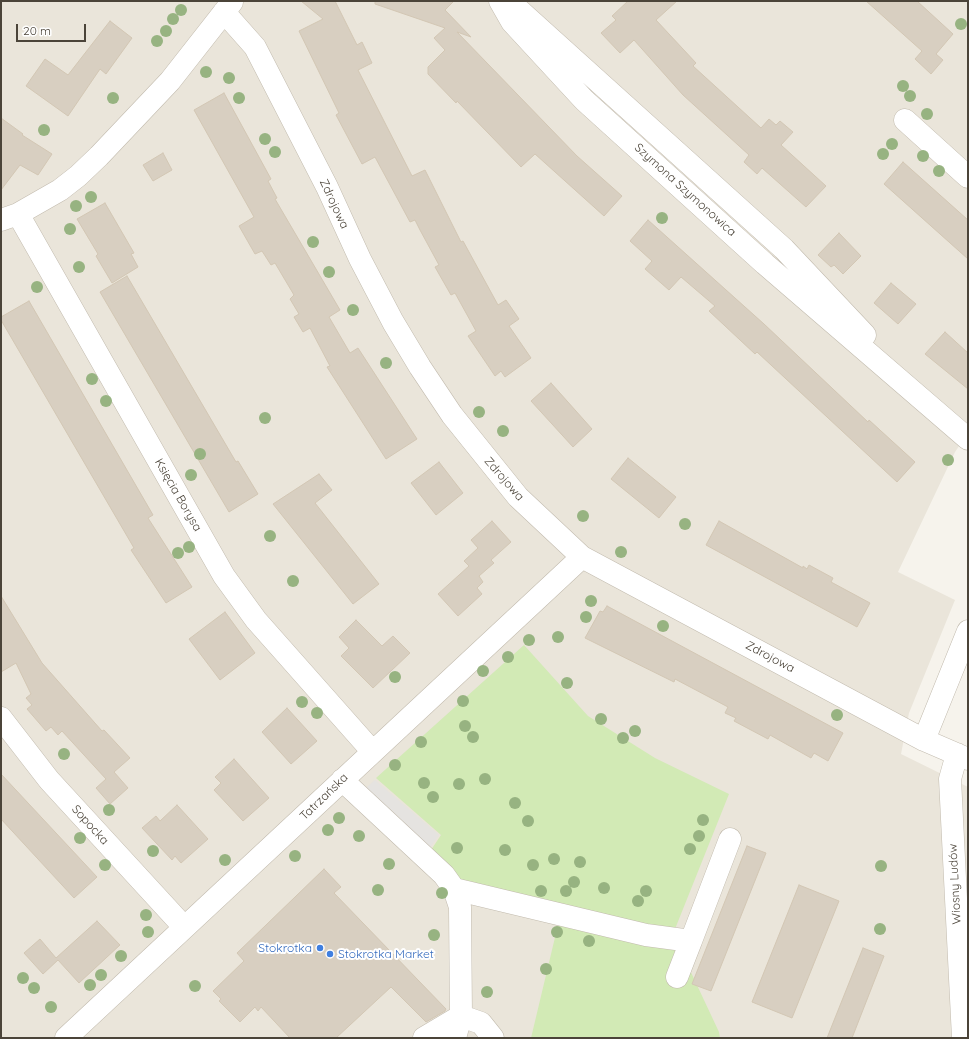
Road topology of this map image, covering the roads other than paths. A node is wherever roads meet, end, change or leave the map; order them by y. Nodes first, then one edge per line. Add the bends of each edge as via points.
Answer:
1 (500, 1) edge
2 (509, 1) edge
3 (229, 4) edge
4 (905, 120) dead end
5 (968, 177) edge
6 (9, 217) edge
7 (884, 366) junction
8 (968, 439) edge
9 (582, 557) junction
10 (968, 632) edge
11 (1, 718) edge
12 (924, 740) junction
13 (372, 751) junction
14 (963, 757) edge
15 (342, 780) junction
16 (730, 839) dead end
17 (454, 889) junction
18 (184, 927) junction
19 (691, 940) junction
20 (677, 977) dead end
21 (461, 1016) junction
22 (66, 1038) edge
23 (424, 1038) edge
24 (456, 1038) edge
25 (493, 1038) edge
26 (963, 1038) edge

1 - 7 street, Szymona Szymonowica via 512,22 584,100
2 - 7 street, Szymona Szymonowica via 784,249 859,327 880,353
3 - 6 street via 162,91 99,156 60,190
3 - 9 street, Zdrojowa via 255,48 327,187 392,322 420,367 452,415 518,498
4 - 5 street
6 - 13 street, Księcia Borysa via 224,576 260,626
7 - 8 street, Szymona Szymonowica
9 - 12 street, Zdrojowa
9 - 13 street, Tatrzańska
10 - 12 street
11 - 18 street, Sopocka via 49,780
12 - 14 street, Zdrojowa
13 - 15 street, Tatrzańska
14 - 26 street, Wiosny Ludów via 950,779
15 - 17 street via 444,875
15 - 18 street, Tatrzańska
16 - 19 street
17 - 19 street via 646,935
17 - 21 street via 460,907
18 - 22 street, Tatrzańska
19 - 20 street
21 - 23 street
21 - 24 street
21 - 25 street via 481,1023

